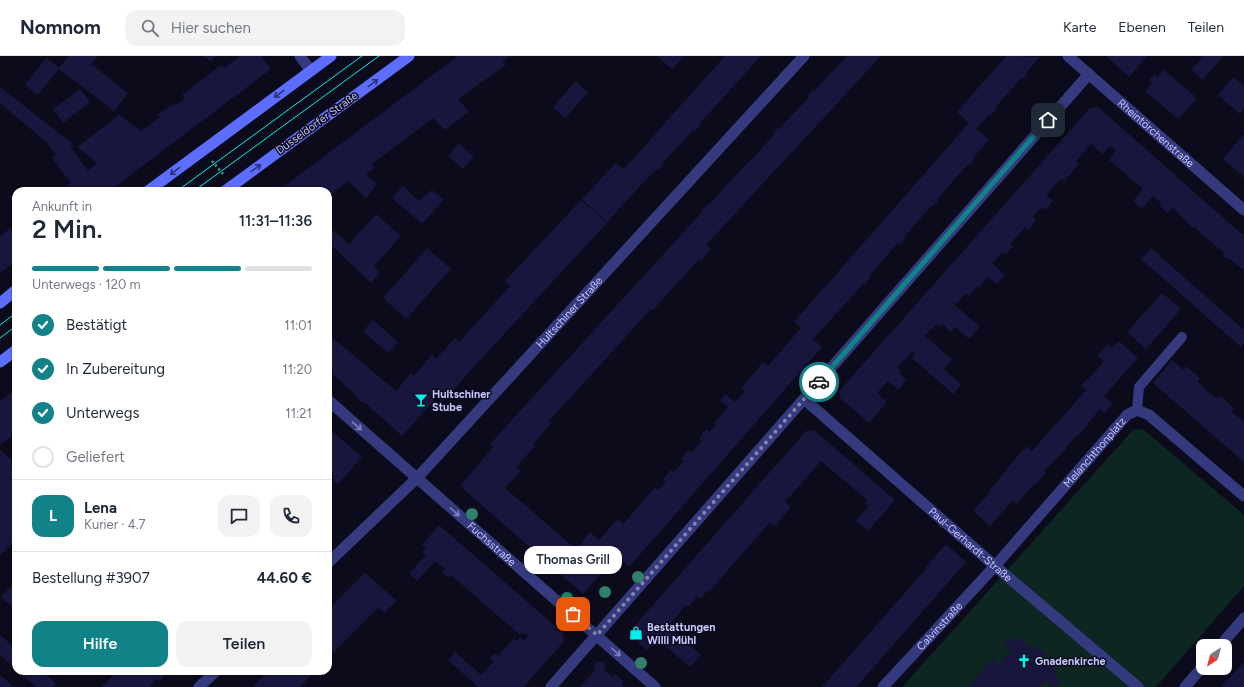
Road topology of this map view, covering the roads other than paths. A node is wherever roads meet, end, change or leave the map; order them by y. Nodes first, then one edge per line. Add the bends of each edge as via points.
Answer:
1 (300, 56) edge
2 (331, 56) edge
3 (409, 56) edge
4 (804, 56) edge
5 (1068, 56) edge
6 (311, 71) junction
7 (1089, 74) junction
8 (154, 187) edge
9 (230, 187) edge
10 (1244, 210) edge
11 (12, 293) edge
12 (0, 303) edge
13 (1182, 337) dead end
14 (12, 353) edge
15 (0, 362) edge
16 (804, 400) junction
17 (332, 404) edge
18 (1137, 410) junction
19 (417, 478) junction
20 (1244, 496) edge
21 (332, 559) edge
22 (995, 566) junction
23 (1244, 618) edge
24 (597, 635) junction
25 (1226, 639) edge
26 (1196, 674) edge
27 (212, 675) edge
28 (199, 687) edge
29 (551, 687) edge
30 (655, 687) edge
31 (883, 687) edge
32 (1138, 687) edge
33 (1185, 687) edge

1 - 6 street
2 - 6 main road
9 -> 3 main road, Düsseldorfer Straße
4 - 19 street, Hultschiner Straße
5 - 7 street, Rheintörchenstraße
6 -> 8 main road
7 - 10 street, Rheintörchenstraße
7 - 16 street
11 - 12 main road
13 - 18 lane via 1138,387
14 - 15 main road
16 - 22 street, Paul-Gerhardt-Straße
16 - 24 street
17 -> 19 street, Fuchsstraße
18 - 20 street, Melanchthonplatz via 1149,415
18 - 22 street, Melanchthonplatz via 1127,415
19 - 21 street, Hultschiner Straße
19 -> 24 street, Fuchsstraße
22 - 31 street, Calvinstraße
22 - 32 street, Paul-Gerhardt-Straße
23 - 25 street
24 - 29 street
24 -> 30 street, Fuchsstraße
26 - 33 street
27 - 28 street

